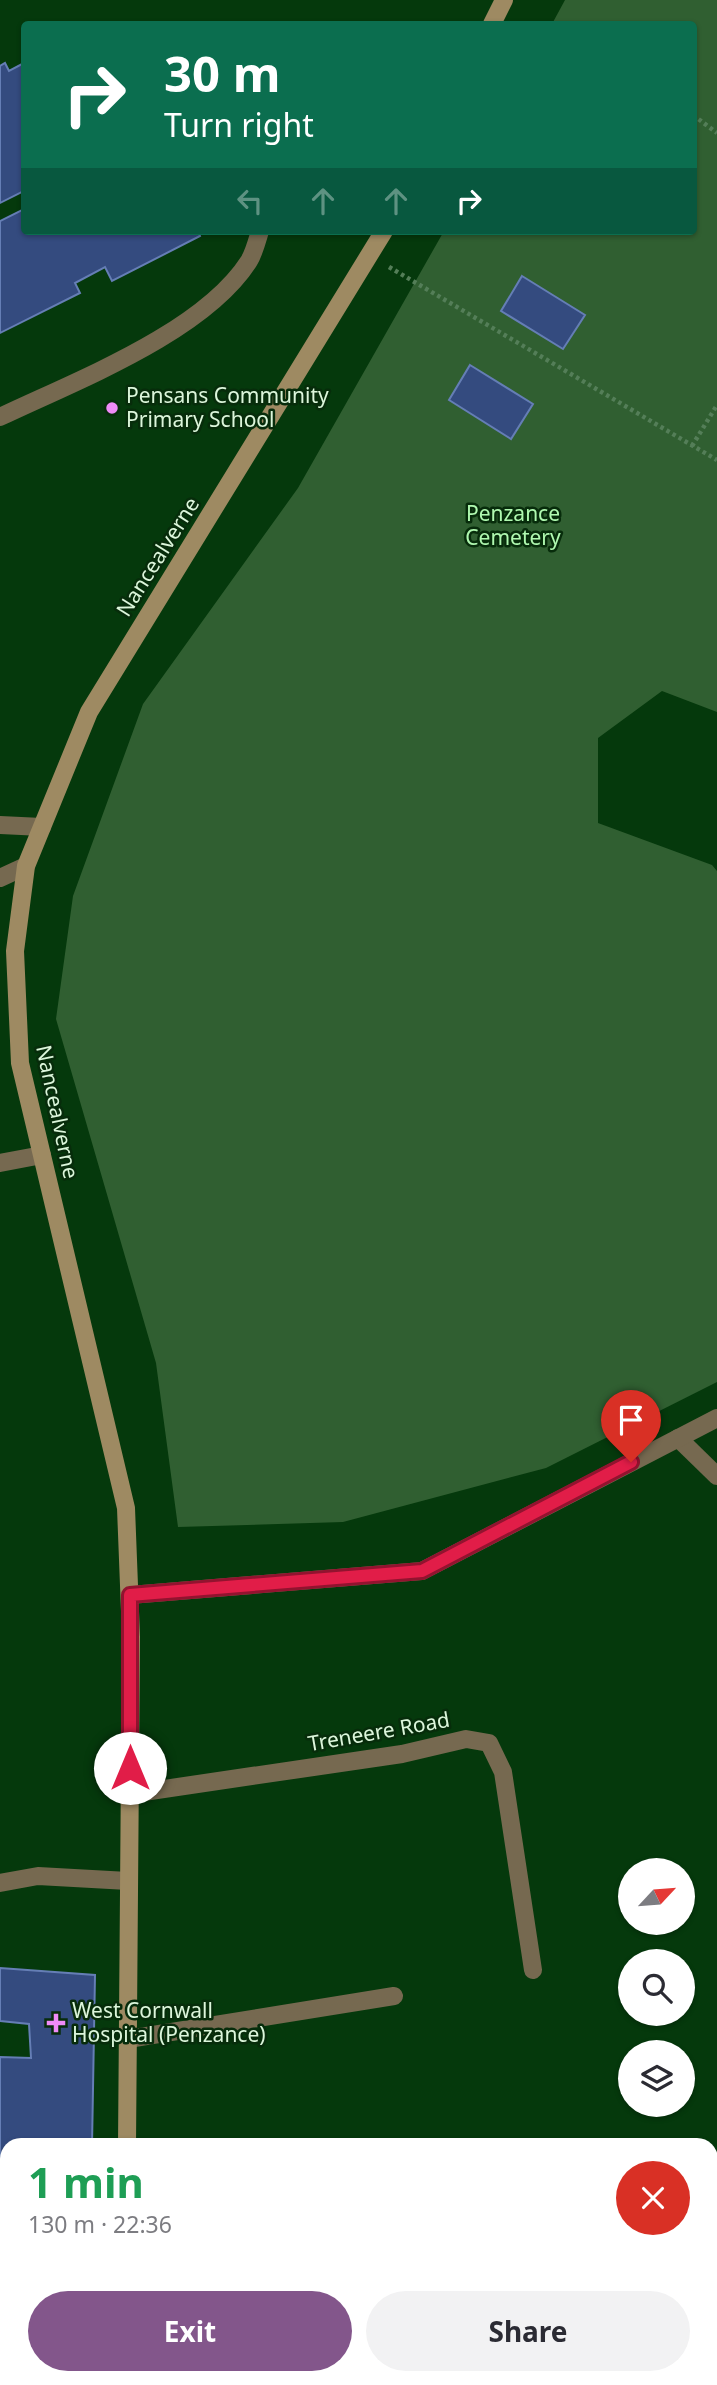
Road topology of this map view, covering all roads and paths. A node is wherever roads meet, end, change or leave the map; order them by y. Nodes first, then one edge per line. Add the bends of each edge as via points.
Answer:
1 (504, 0) edge
2 (494, 21) edge
3 (697, 118) edge
4 (717, 134) edge
5 (258, 235) edge
6 (382, 235) edge
7 (369, 255) junction
8 (717, 405) edge
9 (0, 417) edge
10 (692, 446) junction
11 (717, 460) edge
12 (0, 825) edge
13 (42, 827) junction
14 (26, 866) junction
15 (0, 878) edge
16 (42, 1155) junction
17 (0, 1163) edge
18 (717, 1418) edge
19 (678, 1438) junction
20 (717, 1476) edge
21 (130, 1595) junction
22 (130, 1794) junction
23 (128, 1881) junction
24 (0, 1883) edge
25 (533, 1970) dead end
26 (394, 1996) dead end
27 (128, 2039) junction
28 (127, 2138) edge

1 - 2 street
3 - 4 path
5 - 9 street via 249,260 218,296 157,341
6 - 7 street, Nancealverne
7 - 10 path
7 - 13 street, Nancealverne via 89,712
8 - 10 path
10 - 11 path
12 - 13 street
13 - 14 street, Nancealverne
14 - 15 street
14 - 16 street, Nancealverne via 15,951 20,1063
16 - 17 street
16 - 21 street, Nancealverne via 126,1508
18 - 19 street
19 - 20 street
19 - 21 street via 422,1571
21 - 22 street, Nancealverne
22 - 23 street, Nancealverne
22 - 25 street, Treneere Road via 402,1754 466,1740 489,1743 503,1772
23 - 24 street via 38,1876
23 - 27 street, Nancealverne
26 - 27 street
27 - 28 street, Nancealverne

